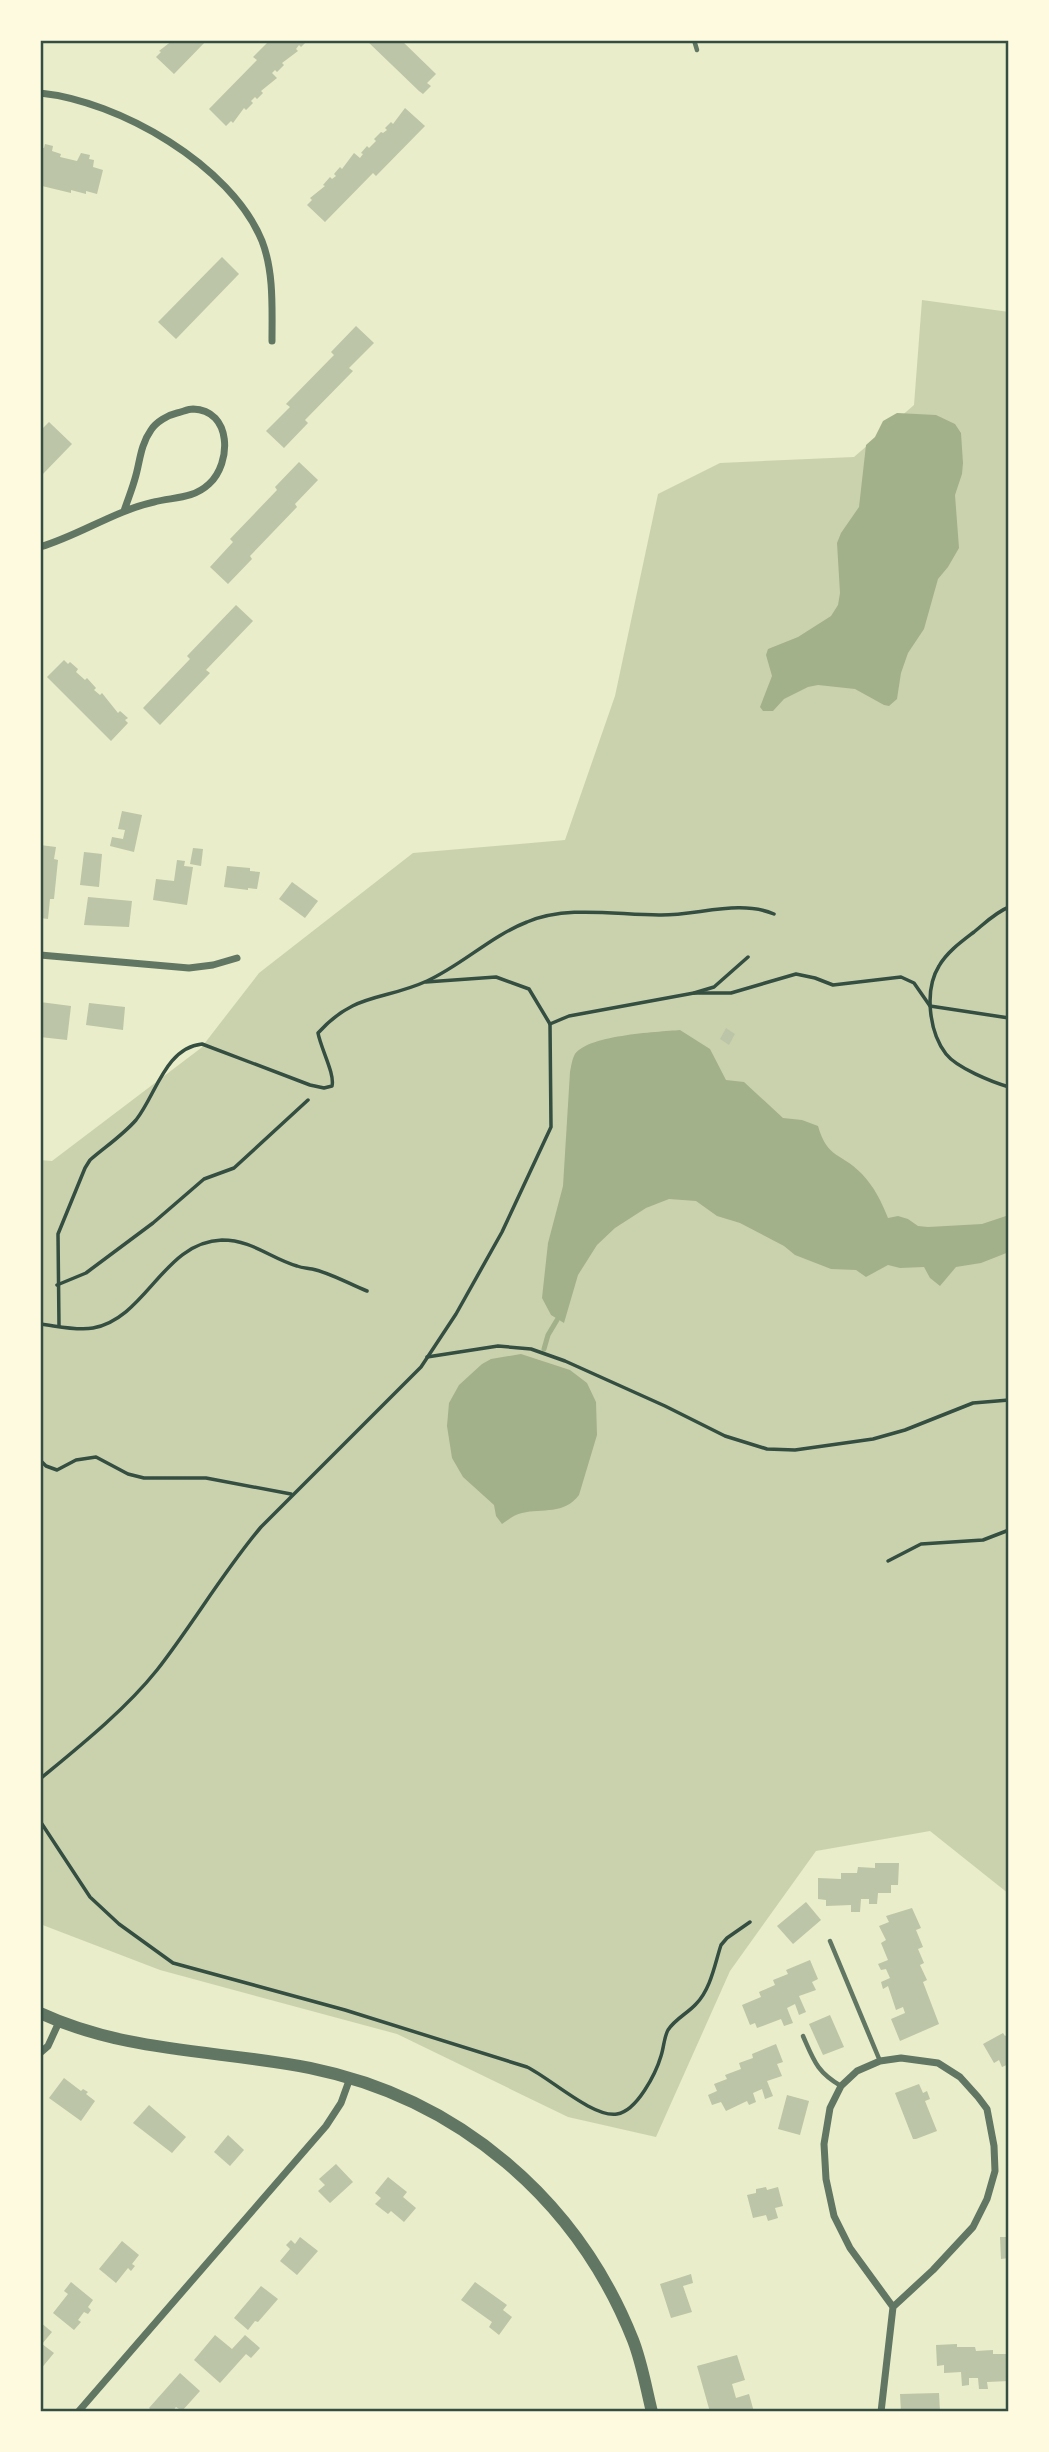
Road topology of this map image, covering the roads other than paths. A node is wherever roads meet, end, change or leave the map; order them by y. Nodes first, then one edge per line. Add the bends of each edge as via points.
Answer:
1 (694, 40) edge
2 (697, 50) dead end
3 (40, 93) edge
4 (272, 341) dead end
5 (124, 511) junction
6 (40, 547) edge
7 (40, 955) edge
8 (237, 958) dead end
9 (830, 1941) dead end
10 (40, 2013) edge
11 (59, 2022) junction
12 (803, 2036) dead end
13 (40, 2053) edge
14 (880, 2061) junction
15 (350, 2078) junction
16 (841, 2086) junction
17 (893, 2307) junction
18 (78, 2412) edge
19 (652, 2412) edge
20 (881, 2412) edge

1 - 2 lane
3 - 4 street via 76,100 129,120 180,148 232,193 263,242 271,284
5 - 5 street via 188,496 211,483 225,452 218,421 193,409 169,415 151,429
5 - 6 street
7 - 8 street via 189,968
9 - 14 lane
10 - 11 street
11 - 13 street
11 - 15 street via 136,2043
12 - 16 lane via 817,2068
14 - 16 street
14 - 17 street via 901,2058 937,2063 961,2077 987,2109 994,2146 995,2171 988,2199 973,2227
15 - 18 street via 326,2126
15 - 19 street via 413,2102 465,2131 515,2168 548,2202 610,2290 634,2342
16 - 17 street via 830,2108 824,2144 834,2217 850,2248
17 - 20 street

